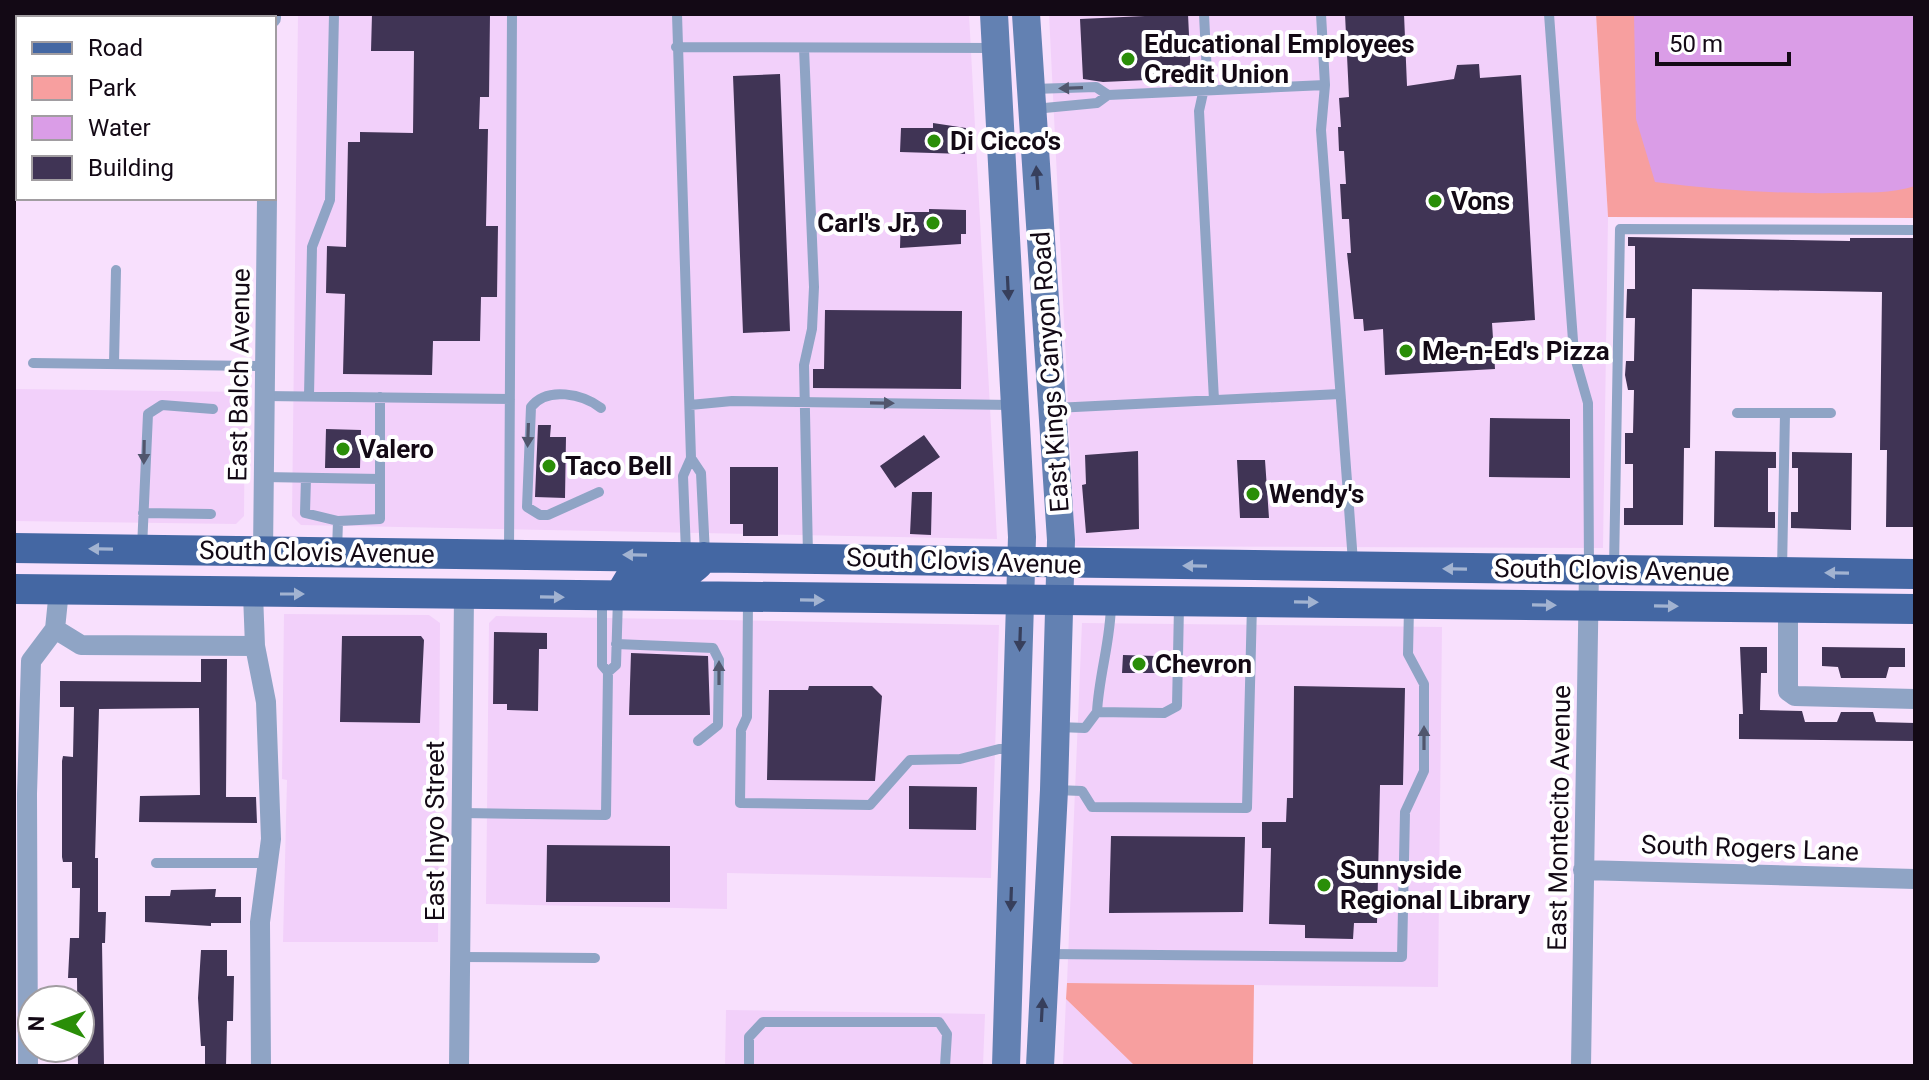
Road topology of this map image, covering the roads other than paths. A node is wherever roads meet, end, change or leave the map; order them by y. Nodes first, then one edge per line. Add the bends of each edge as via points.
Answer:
1 (334, 14) edge
2 (512, 14) edge
3 (677, 14) edge
4 (994, 14) edge
5 (1011, 14) edge
6 (1026, 14) edge
7 (1204, 14) edge
8 (1321, 14) edge
9 (1549, 14) edge
10 (676, 47) junction
11 (804, 48) junction
12 (996, 48) junction
13 (1325, 85) junction
14 (1203, 90) junction
15 (1108, 95) junction
16 (1031, 99) junction
17 (267, 200) edge
18 (1915, 230) edge
19 (116, 270) dead end
20 (33, 363) dead end
21 (114, 363) junction
22 (265, 366) junction
23 (1340, 394) junction
24 (265, 396) junction
25 (309, 396) junction
26 (380, 397) junction
27 (510, 399) junction
28 (1214, 400) junction
29 (804, 402) junction
30 (690, 405) junction
31 (1015, 405) junction
32 (601, 408) dead end
33 (1053, 408) junction
34 (213, 409) dead end
35 (1737, 413) dead end
36 (1785, 413) junction
37 (1831, 413) dead end
38 (691, 458) junction
39 (264, 477) junction
40 (306, 478) junction
41 (380, 479) junction
42 (599, 492) dead end
43 (143, 513) junction
44 (211, 514) dead end
45 (338, 521) junction
46 (14, 548) edge
47 (142, 550) junction
48 (263, 552) junction
49 (337, 553) junction
50 (583, 554) junction
51 (509, 555) junction
52 (695, 556) junction
53 (808, 557) junction
54 (1021, 561) junction
55 (1061, 563) junction
56 (1353, 567) junction
57 (1602, 570) junction
58 (1782, 572) junction
59 (1915, 574) edge
60 (14, 589) edge
61 (67, 590) junction
62 (253, 594) junction
63 (464, 596) junction
64 (610, 598) junction
65 (748, 599) junction
66 (1021, 602) junction
67 (1060, 602) junction
68 (1111, 602) junction
69 (1179, 602) junction
70 (1253, 602) junction
71 (1410, 603) junction
72 (1588, 605) junction
73 (1788, 607) junction
74 (1915, 609) edge
75 (55, 629) junction
76 (616, 644) junction
77 (255, 646) junction
78 (608, 672) junction
79 (1915, 699) edge
80 (1097, 712) junction
81 (1056, 727) junction
82 (698, 741) dead end
83 (1015, 749) junction
84 (1054, 790) junction
85 (462, 813) junction
86 (156, 863) dead end
87 (268, 863) junction
88 (1583, 870) junction
89 (1915, 879) edge
90 (1045, 954) junction
91 (460, 957) junction
92 (595, 958) dead end
93 (28, 1066) edge
94 (261, 1066) edge
95 (459, 1066) edge
96 (749, 1066) edge
97 (945, 1066) edge
98 (1006, 1066) edge
99 (1040, 1066) edge
100 (1581, 1066) edge

1 - 25 lane via 330,200 312,247
2 - 27 lane
3 - 10 lane
4 - 12 main road, East Kings Canyon Road
5 - 16 main road via 1015,77
6 - 16 main road, East Kings Canyon Road
7 - 14 lane
8 - 13 lane
9 - 57 lane via 1574,354 1588,403
10 - 11 lane
10 - 30 lane
11 - 12 lane
11 - 29 lane via 814,287
12 -> 31 main road, East Kings Canyon Road
13 - 14 lane
13 - 23 lane via 1321,130
14 - 15 lane
14 - 28 lane via 1199,111
15 - 16 lane via 1097,103
15 -> 16 lane via 1096,87
33 -> 16 main road, East Kings Canyon Road
17 - 22 street, East Balch Avenue
18 - 57 lane via 1620,229
19 - 21 lane
20 - 21 lane
21 - 22 lane
22 - 24 street, East Balch Avenue
23 - 28 lane
23 - 56 lane
24 - 25 lane
24 - 39 street, East Balch Avenue
25 - 26 lane
26 - 27 lane
26 - 41 lane
27 - 51 lane
28 - 33 lane
29 - 30 lane
29 -> 31 lane
29 - 53 lane
30 - 38 lane
31 - 54 main road, East Kings Canyon Road
32 -> 42 lane via 586,396 545,396 531,407 527,507 548,515
33 - 55 main road, East Kings Canyon Road
34 -> 43 lane via 162,405 148,414
35 - 36 lane
36 - 37 lane
36 - 58 lane
38 - 52 lane via 683,476
38 - 52 lane via 701,473
39 - 40 lane
39 - 48 street, East Balch Avenue
40 - 41 lane
40 - 45 lane via 305,513
41 - 45 lane via 380,519
43 - 44 lane
43 - 47 lane
45 - 49 lane
47 -> 46 main road, South Clovis Avenue
47 - 48 main road, South Clovis Avenue
48 - 49 main road, South Clovis Avenue
48 - 61 main road via 249,570 107,572
49 - 51 main road, South Clovis Avenue
50 - 51 main road, South Clovis Avenue
52 -> 50 main road, South Clovis Avenue
50 - 63 main road via 550,571 483,578
52 - 53 main road, South Clovis Avenue
52 - 64 main road via 693,572 630,578
53 - 54 main road, South Clovis Avenue
54 - 55 main road, South Clovis Avenue
54 - 66 main road, East Kings Canyon Road
56 -> 55 main road, South Clovis Avenue
55 - 67 main road, East Kings Canyon Road
57 -> 56 main road, South Clovis Avenue
57 - 58 main road, South Clovis Avenue
57 - 72 street, East Montecito Avenue
59 -> 58 main road, South Clovis Avenue
60 - 61 main road, South Clovis Avenue
61 - 62 main road, South Clovis Avenue
61 - 75 street
62 -> 63 main road, South Clovis Avenue
62 - 77 street
63 -> 64 main road, South Clovis Avenue
63 - 85 street, East Inyo Street
64 - 65 main road, South Clovis Avenue
64 - 76 lane
64 - 78 lane via 602,665
65 -> 66 main road, South Clovis Avenue
65 - 83 lane via 740,803 870,805 910,760 960,759
66 - 67 main road, South Clovis Avenue
66 -> 83 main road, East Kings Canyon Road
67 - 68 main road, South Clovis Avenue
67 - 81 main road, East Kings Canyon Road
68 - 69 main road, South Clovis Avenue
68 - 80 lane
69 - 70 main road, South Clovis Avenue
69 - 80 lane via 1177,706 1164,713
70 -> 71 main road, South Clovis Avenue
70 - 84 lane via 1247,808 1092,807 1082,791
71 -> 72 main road, South Clovis Avenue
90 -> 71 lane via 1402,957 1405,812 1424,771 1424,684 1408,654
72 -> 73 main road, South Clovis Avenue
72 - 88 street, East Montecito Avenue
73 - 74 main road, South Clovis Avenue
73 - 79 street via 1788,691 1795,696
75 - 77 street via 81,645
75 - 93 street via 31,661
76 - 78 lane via 616,665
82 -> 76 lane via 718,725 719,660 713,648
77 - 87 street via 266,702
78 - 85 lane via 606,815
80 - 81 lane via 1085,728
81 - 84 main road, East Kings Canyon Road
83 -> 98 main road, East Kings Canyon Road
84 - 90 main road, East Kings Canyon Road
85 - 91 street, East Inyo Street
86 - 87 lane
87 - 94 street via 260,922
88 - 89 street, South Rogers Lane
88 - 100 street, East Montecito Avenue
99 -> 90 main road, East Kings Canyon Road
91 - 92 lane
91 - 95 street, East Inyo Street
96 - 97 lane via 749,1037 763,1022 939,1022 947,1034

